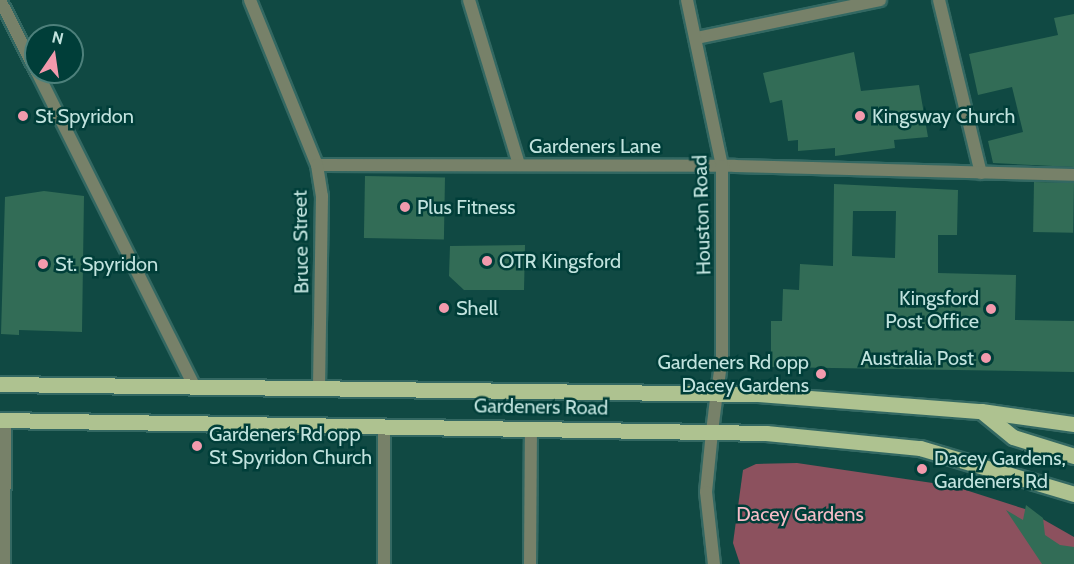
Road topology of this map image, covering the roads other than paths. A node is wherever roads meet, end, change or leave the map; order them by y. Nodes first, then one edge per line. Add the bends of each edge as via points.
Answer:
1 (0, 0) edge
2 (250, 0) edge
3 (469, 0) edge
4 (687, 0) edge
5 (880, 0) edge
6 (939, 0) edge
7 (697, 38) junction
8 (24, 47) edge
9 (43, 84) edge
10 (316, 165) junction
11 (519, 165) junction
12 (722, 166) junction
13 (981, 173) junction
14 (1074, 175) edge
15 (0, 384) edge
16 (194, 386) junction
17 (319, 388) junction
18 (717, 394) junction
19 (981, 411) junction
20 (3, 421) edge
21 (1074, 424) edge
22 (384, 426) junction
23 (531, 428) junction
24 (712, 432) junction
25 (1074, 456) edge
26 (1074, 494) edge
27 (4, 564) edge
28 (384, 564) edge
29 (530, 564) edge
30 (714, 564) edge

1 - 8 street
2 - 10 street, Bruce Street
3 - 11 street
4 - 7 street, Houston Road
5 - 7 street
6 - 13 street
7 - 12 street, Houston Road
9 - 16 street
10 - 11 street, Gardeners Lane
10 - 17 street, Bruce Street via 322,196
11 - 12 street, Gardeners Lane
12 - 13 street, Gardeners Lane
12 - 18 street, Houston Road via 722,347
13 - 14 street, Gardeners Lane
15 - 16 main road, Gardeners Road
16 - 17 main road, Gardeners Road
17 - 18 main road, Gardeners Road
18 - 19 main road, Gardeners Road
18 - 24 street, Houston Road
19 - 21 main road, Gardeners Road
19 - 25 main road via 1013,437
20 - 22 main road, Gardeners Road
20 - 27 street
22 - 23 main road, Gardeners Road
22 - 28 street
23 - 24 main road, Gardeners Road
23 - 29 street
24 - 26 main road, Gardeners Road via 920,448
24 - 30 street, Houston Road via 706,492

